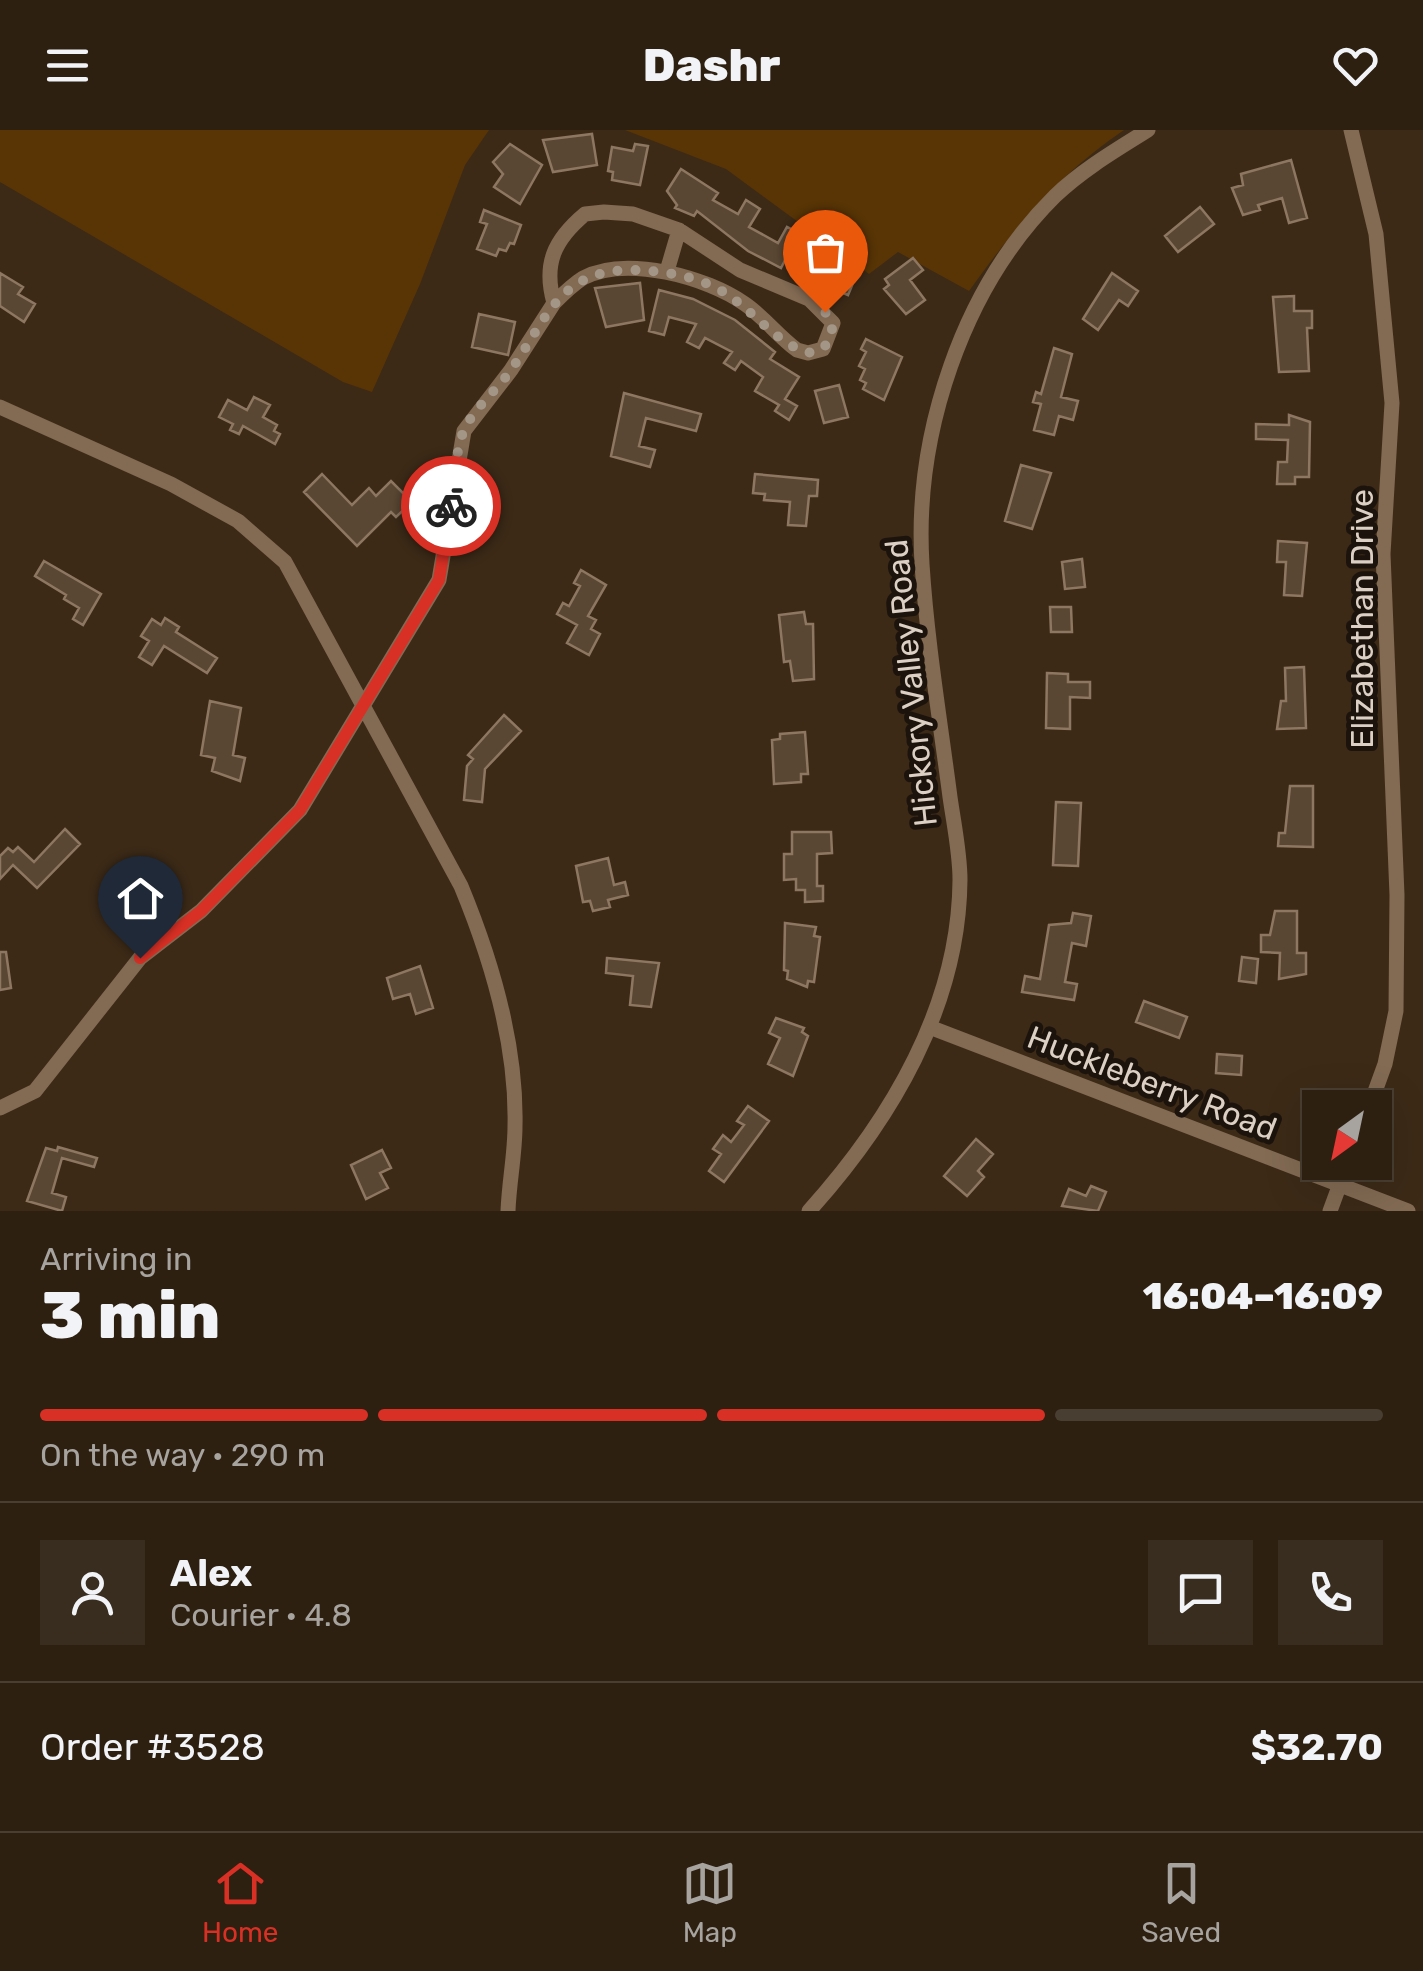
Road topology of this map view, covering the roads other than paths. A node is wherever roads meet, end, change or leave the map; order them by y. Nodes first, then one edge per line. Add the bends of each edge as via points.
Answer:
1 (1148, 130) edge
2 (1350, 130) edge
3 (679, 230) junction
4 (667, 272) junction
5 (554, 304) junction
6 (0, 407) edge
7 (365, 704) junction
8 (932, 1028) junction
9 (1375, 1090) edge
10 (0, 1108) edge
11 (1341, 1180) edge
12 (1340, 1184) junction
13 (508, 1211) edge
14 (810, 1211) edge
15 (1330, 1211) edge
16 (1408, 1211) edge

1 - 8 street, Hickory Valley Road via 1056,196 1021,236 975,305 941,403 921,500 922,563 960,882
2 - 9 street, Elizabethan Drive via 1376,237 1392,403 1383,554 1396,1011
3 - 4 street
3 - 4 street via 740,270 809,299 833,323 832,336 823,349 798,350 745,304
3 - 5 street via 633,214 585,214 552,250 547,279
4 - 5 street via 604,270
5 - 7 street via 464,430 439,580
6 - 7 street via 171,484 238,522 285,562
7 - 10 street via 300,810 201,911 140,958 35,1091
7 - 13 street via 484,942 509,1050 516,1124
8 - 12 street, Huckleberry Road
8 - 14 street, Hickory Valley Road via 872,1136
11 - 12 street
12 - 15 street
12 - 16 street, Huckleberry Road

